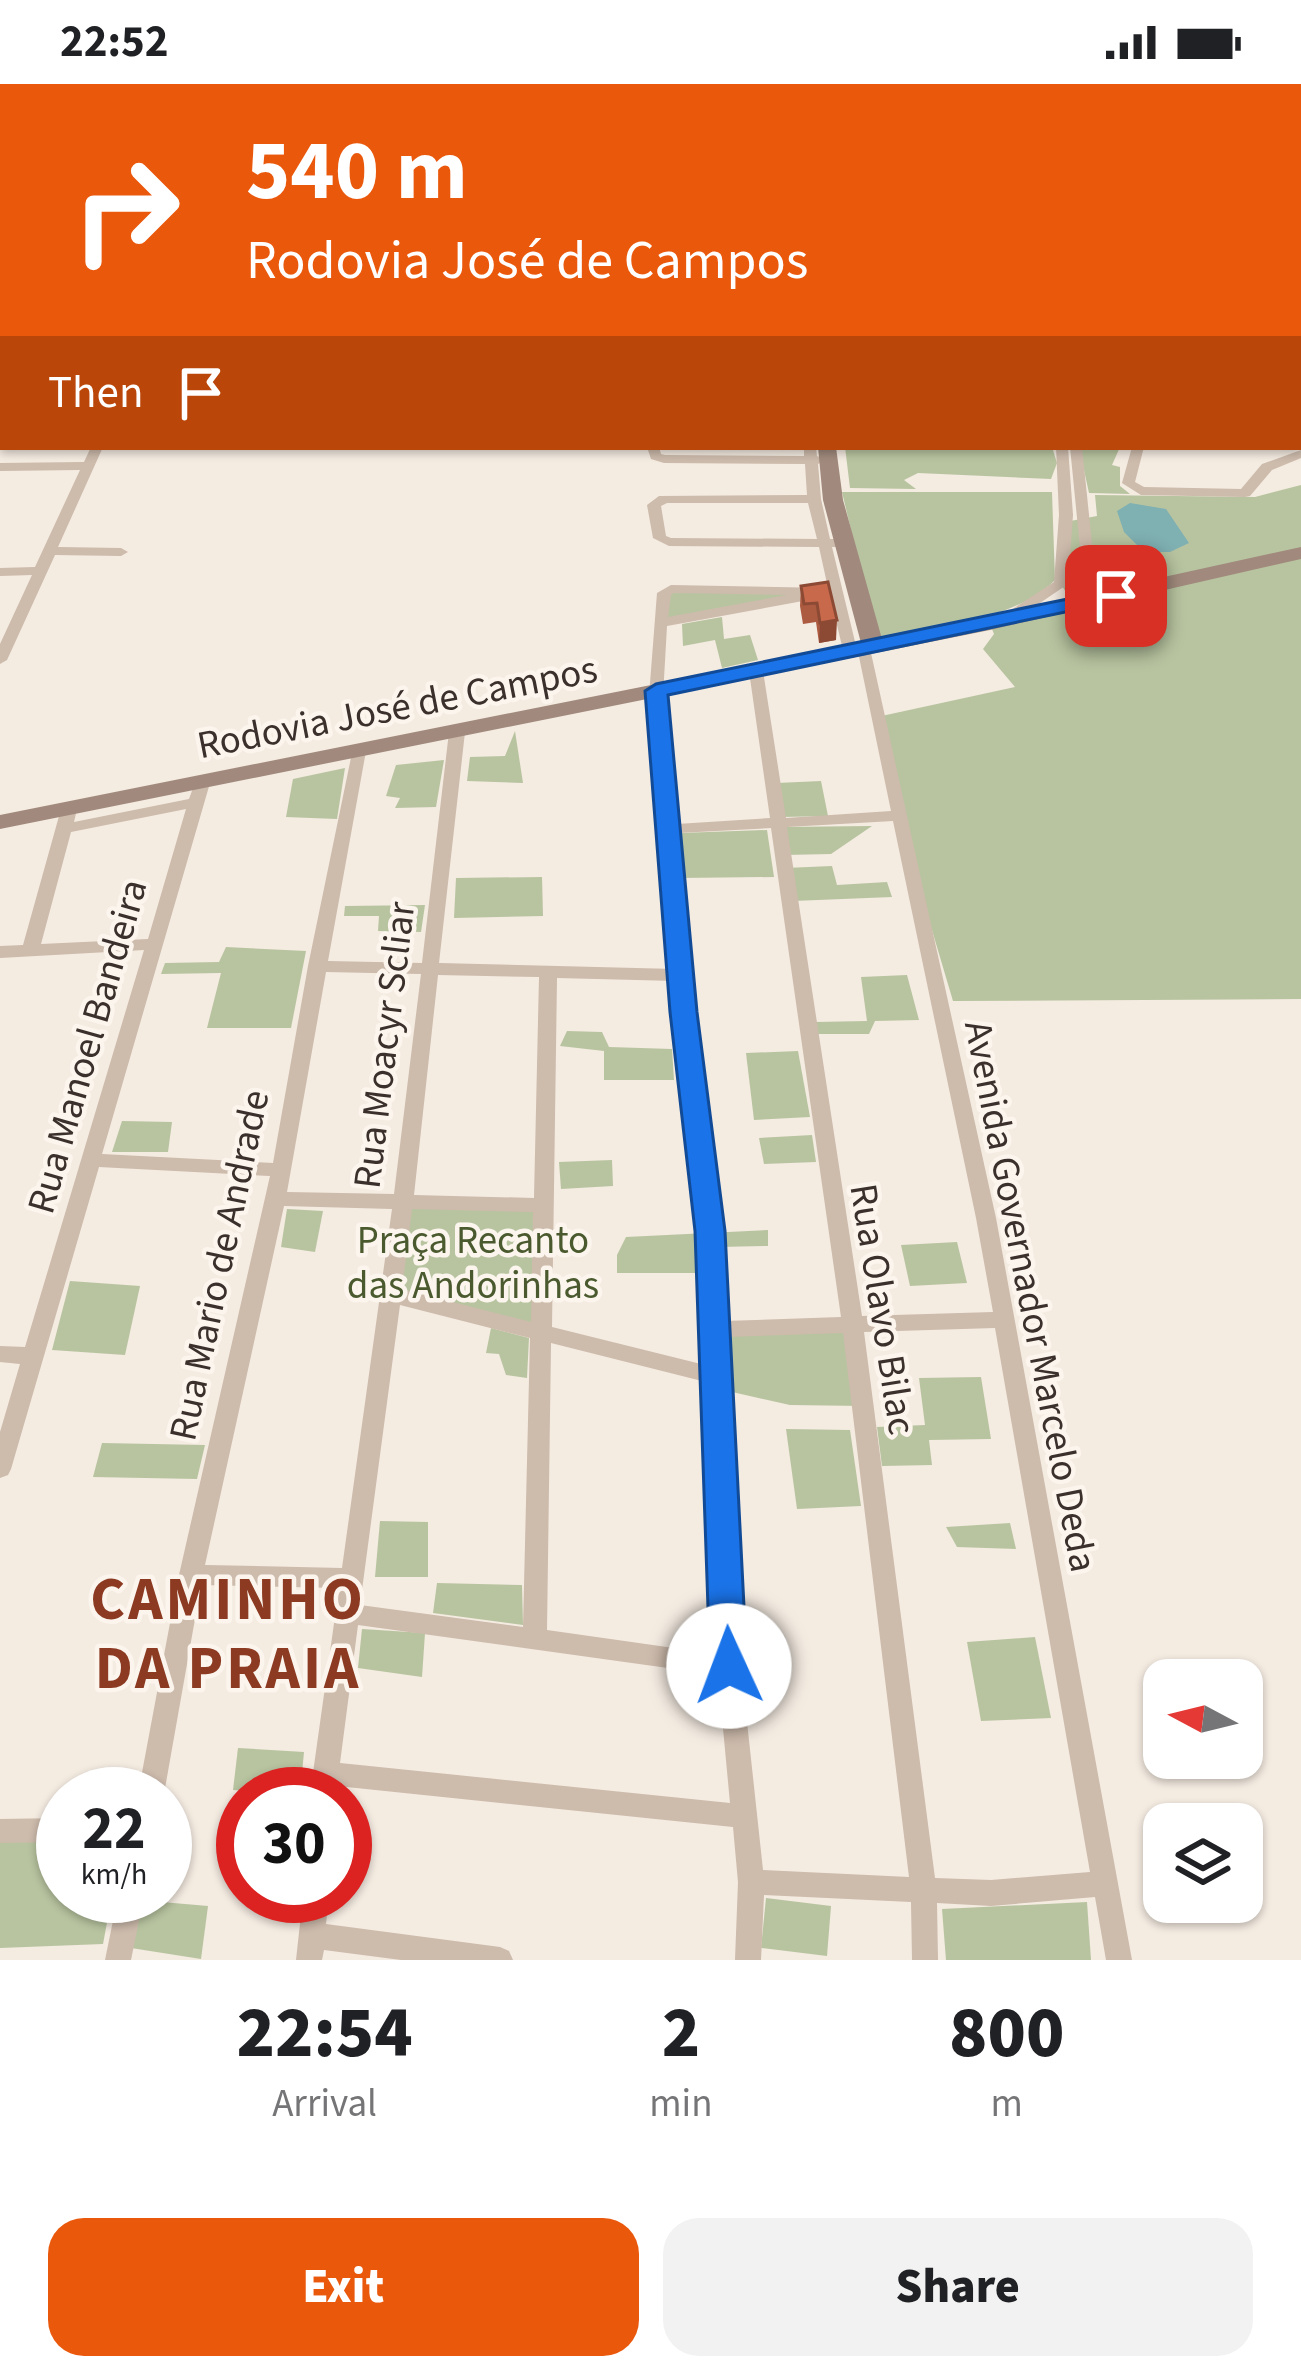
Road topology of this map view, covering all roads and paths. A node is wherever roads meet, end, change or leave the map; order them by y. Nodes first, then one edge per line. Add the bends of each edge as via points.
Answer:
1 (95, 450) edge
2 (654, 450) edge
3 (1062, 450) edge
4 (1076, 450) edge
5 (1137, 450) edge
6 (819, 454) edge
7 (1301, 454) edge
8 (87, 466) junction
9 (0, 467) edge
10 (1065, 488) junction
11 (1082, 489) junction
12 (814, 499) junction
13 (1065, 522) junction
14 (1085, 523) junction
15 (835, 543) junction
16 (50, 551) junction
17 (121, 552) dead end
18 (1301, 553) edge
19 (41, 571) junction
20 (0, 572) edge
21 (1095, 579) junction
22 (1061, 584) junction
23 (1165, 585) junction
24 (744, 590) junction
25 (832, 591) junction
26 (1118, 603) junction
27 (756, 607) junction
28 (1084, 610) junction
29 (1004, 621) junction
30 (660, 623) junction
31 (862, 648) junction
32 (0, 660) edge
33 (756, 671) junction
34 (656, 691) junction
35 (457, 732) junction
36 (358, 751) junction
37 (198, 793) junction
38 (896, 816) junction
39 (68, 818) junction
40 (0, 822) edge
41 (777, 824) junction
42 (671, 829) junction
43 (152, 944) junction
44 (31, 949) junction
45 (0, 952) edge
46 (317, 966) junction
47 (433, 969) junction
48 (548, 974) junction
49 (680, 975) junction
50 (90, 1160) junction
51 (280, 1170) junction
52 (276, 1199) junction
53 (403, 1204) junction
54 (545, 1204) junction
55 (388, 1294) junction
56 (1003, 1320) junction
57 (854, 1326) junction
58 (715, 1329) junction
59 (540, 1336) junction
60 (0, 1354) edge
61 (34, 1356) junction
62 (718, 1377) junction
63 (0, 1469) edge
64 (191, 1575) junction
65 (349, 1578) junction
66 (347, 1613) junction
67 (535, 1637) junction
68 (729, 1666) junction
69 (156, 1767) edge
70 (326, 1767) edge
71 (372, 1788) edge
72 (740, 1816) junction
73 (36, 1830) edge
74 (0, 1831) edge
75 (751, 1882) junction
76 (1107, 1883) junction
77 (924, 1890) junction
78 (126, 1923) edge
79 (311, 1947) edge
80 (118, 1960) edge
81 (500, 1960) edge
82 (748, 1960) edge
83 (925, 1960) edge
84 (1119, 1960) edge

1 - 8 street
2 - 6 street via 664,458
3 - 10 street
4 - 11 street
5 - 7 street via 1129,485 1162,491 1245,493 1267,467
6 - 12 street, Avenida Governador Marcelo Deda
6 - 15 main road
8 - 9 street
8 - 16 street
10 - 11 street
10 - 13 street
11 - 14 street
12 - 15 street, Avenida Governador Marcelo Deda
12 - 15 street via 656,500 663,541
13 - 14 street
13 - 22 street
14 - 21 street via 1085,567
15 - 25 street, Avenida Governador Marcelo Deda
15 - 31 main road
16 - 17 street
16 - 19 street
18 - 23 main road, Rodovia José de Campos
19 - 20 street
19 - 32 street
21 - 23 street
21 - 26 street
22 - 28 street
22 - 29 street
23 - 26 main road, Rodovia José de Campos
24 - 25 street
24 - 27 street
24 - 30 street via 667,590
25 - 27 street
25 - 31 street, Avenida Governador Marcelo Deda
26 - 28 main road, Rodovia José de Campos
27 - 30 street
28 - 29 main road, Rodovia José de Campos
29 - 31 main road, Rodovia José de Campos
30 - 34 street
31 - 33 main road, Rodovia José de Campos
31 - 38 street, Avenida Governador Marcelo Deda
33 - 34 main road, Rodovia José de Campos
33 - 41 street, Rua Olavo Bilac
34 - 35 main road, Rodovia José de Campos
34 - 42 street
35 - 36 main road, Rodovia José de Campos
35 - 47 street, Rua Moacyr Scliar
36 - 37 main road, Rodovia José de Campos
36 - 46 street, Rua Mario de Andrade
37 - 39 main road, Rodovia José de Campos
37 - 43 street, Rua Manoel Bandeira
38 - 41 street
38 - 56 street, Avenida Governador Marcelo Deda
39 - 40 main road, Rodovia José de Campos
39 - 44 street
41 - 42 street
41 - 57 street, Rua Olavo Bilac
42 - 49 street
43 - 44 street
43 - 50 street, Rua Manoel Bandeira
44 - 45 street
46 - 47 street
46 - 51 street, Rua Mario de Andrade
47 - 48 street
47 - 53 street, Rua Moacyr Scliar
48 - 49 street
48 - 54 street
49 - 58 street
50 - 51 street
50 - 61 street, Rua Manoel Bandeira
51 - 52 street, Rua Mario de Andrade
52 - 53 street
52 - 64 street, Rua Mario de Andrade
53 - 54 street
53 - 55 street, Rua Moacyr Scliar
54 - 59 street
55 - 59 street
55 - 65 street, Rua Moacyr Scliar
56 - 57 street
56 - 76 street, Avenida Governador Marcelo Deda
57 - 58 street
57 - 77 street, Rua Olavo Bilac
58 - 62 street
59 - 62 street
59 - 67 street
60 - 61 street
61 - 63 street, Rua Manoel Bandeira
62 - 68 street
64 - 65 street
64 - 69 street, Rua Mario de Andrade
65 - 66 street, Rua Moacyr Scliar
66 - 67 street
66 - 70 street, Rua Moacyr Scliar
67 - 68 street
68 - 72 street
71 - 72 street
72 - 75 street
73 - 74 street
75 - 77 street
75 - 82 street
76 - 77 street
76 - 84 street, Avenida Governador Marcelo Deda
77 - 83 street, Rua Olavo Bilac
78 - 80 street
79 - 81 street

